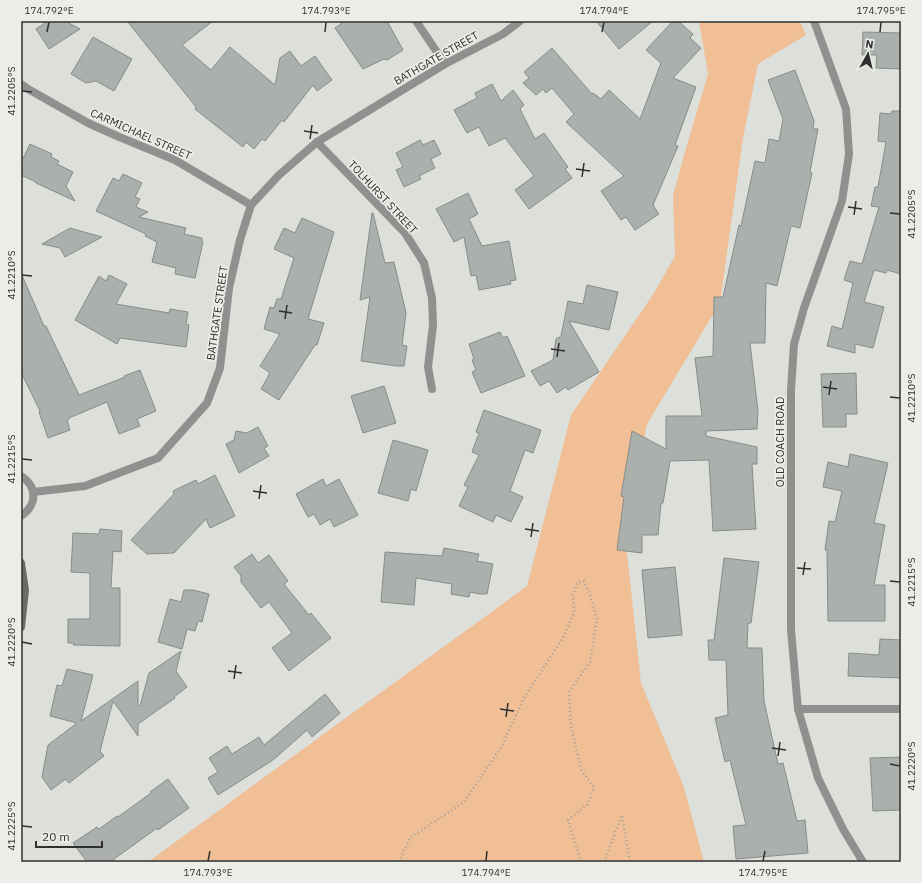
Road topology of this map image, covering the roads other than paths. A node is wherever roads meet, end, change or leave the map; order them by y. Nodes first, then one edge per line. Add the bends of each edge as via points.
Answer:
1 (416, 21) edge
2 (520, 21) edge
3 (814, 21) edge
4 (445, 64) junction
5 (21, 84) edge
6 (317, 142) junction
7 (252, 205) junction
8 (432, 389) dead end
9 (21, 476) edge
10 (34, 492) junction
11 (21, 516) edge
12 (21, 563) edge
13 (21, 627) edge
14 (798, 709) junction
15 (901, 709) edge
16 (863, 862) edge

1 - 4 street
2 - 4 street, BATHGATE STREET via 503,34
3 - 14 street, OLD COACH ROAD via 846,109 849,154 842,201 794,344 791,390 791,630
4 - 6 street, BATHGATE STREET
5 - 7 street, CARMICHAEL STREET via 88,123 175,160
6 - 7 street, BATHGATE STREET via 279,175
6 - 8 street, TOLHURST STREET via 405,233 424,262 432,298 433,325 428,367
7 - 10 street, BATHGATE STREET via 240,240 229,288 220,368 206,402 158,458 85,486
9 - 10 street via 27,480
10 - 11 street via 31,506
12 - 13 street via 25,590
14 - 15 street
14 - 16 street, OLD COACH ROAD via 818,778 843,829

